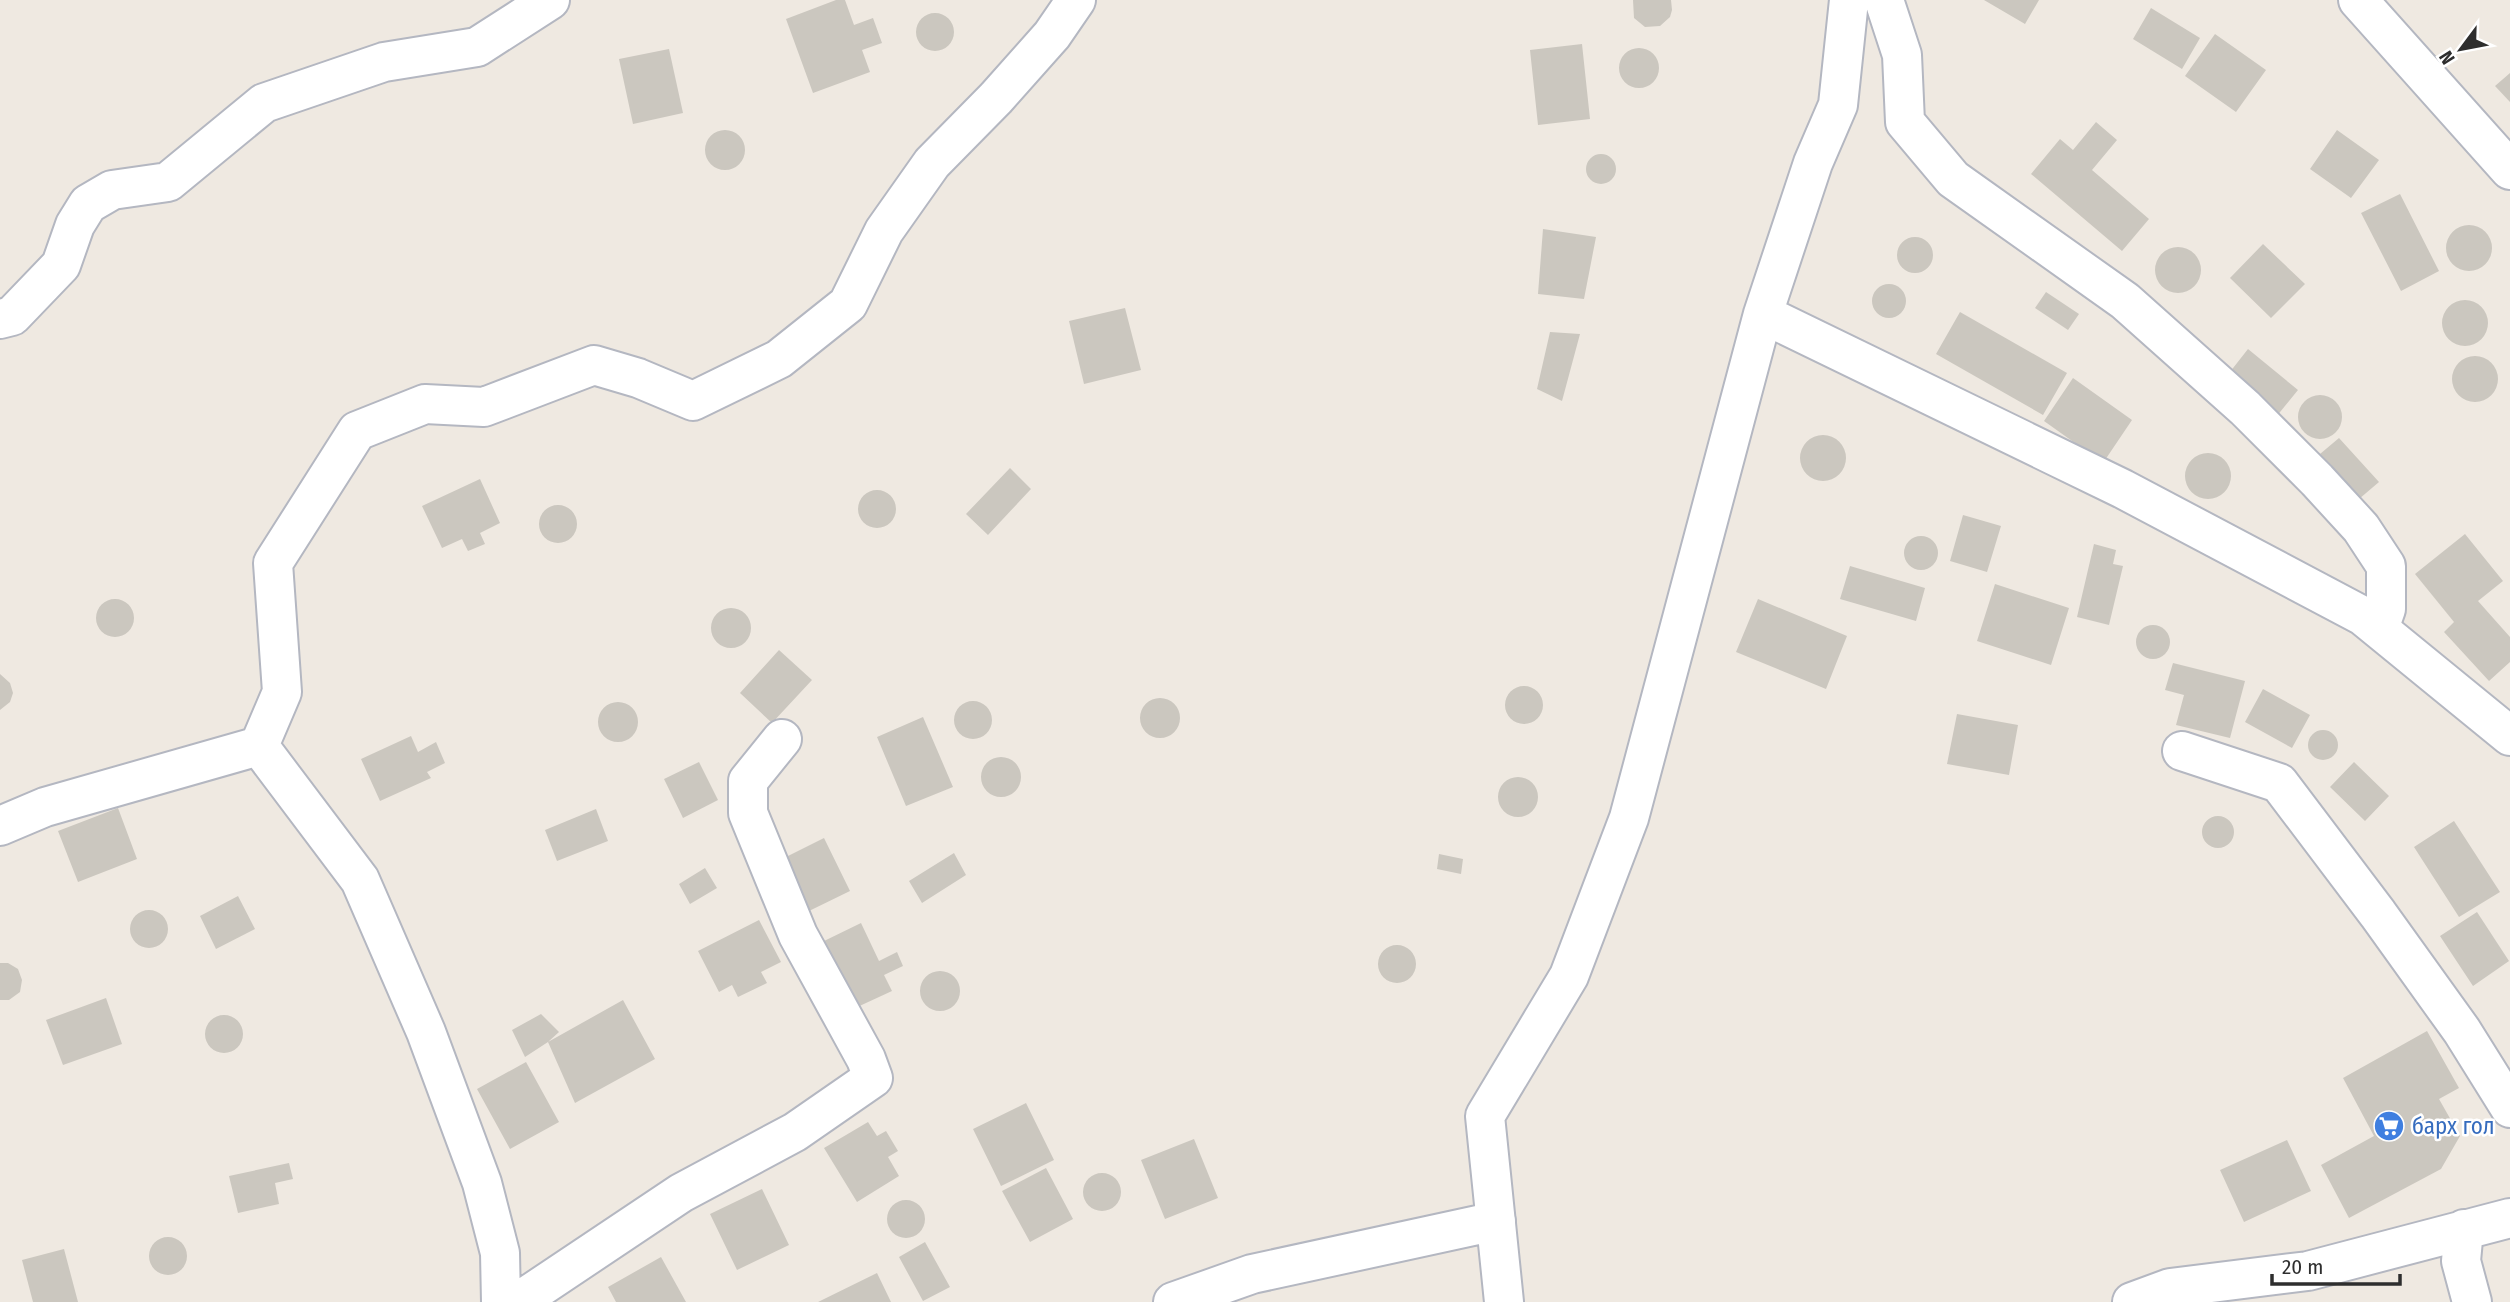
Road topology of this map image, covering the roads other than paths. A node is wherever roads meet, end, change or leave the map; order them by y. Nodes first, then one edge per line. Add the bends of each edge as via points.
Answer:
1 (550, 0) edge
2 (1076, 0) edge
3 (1849, 0) edge
4 (1884, 0) edge
5 (2358, 0) edge
6 (2510, 170) edge
7 (1763, 314) junction
8 (0, 319) edge
9 (2379, 629) junction
10 (2510, 736) edge
11 (782, 739) dead end
12 (259, 746) junction
13 (2182, 751) dead end
14 (0, 826) edge
15 (2510, 1108) edge
16 (2510, 1219) edge
17 (1496, 1221) junction
18 (2464, 1229) junction
19 (2311, 1287) edge
20 (501, 1302) edge
21 (518, 1302) edge
22 (1173, 1302) edge
23 (1504, 1302) edge
24 (2132, 1302) edge
25 (2472, 1302) edge

1 - 8 street via 477,47 384,62 264,103 168,182 112,190 88,204 61,265 12,316
2 - 12 street via 1052,35 932,163 884,231 848,303 779,359 693,401 638,377 594,365 484,407 425,404 357,431 272,563 282,692
3 - 7 street via 1838,104 1813,163
4 - 9 street via 1902,55 1905,121 1953,179 2125,301 2245,408 2317,480 2361,528 2386,566 2386,609
5 - 6 street
7 - 9 street via 2123,489 2363,616
7 - 17 street via 1629,818 1569,976 1485,1116
9 - 10 street
11 - 21 street via 748,780 748,813 798,934 873,1078 795,1132 681,1193
12 - 14 street via 45,807
12 - 20 street via 366,893 426,1032 482,1183 500,1253
13 - 15 street via 2279,783 2454,1021
16 - 18 street
17 - 22 street via 1252,1274
17 - 23 street
18 - 19 street
18 - 25 street via 2460,1261
19 - 24 street via 2170,1289

